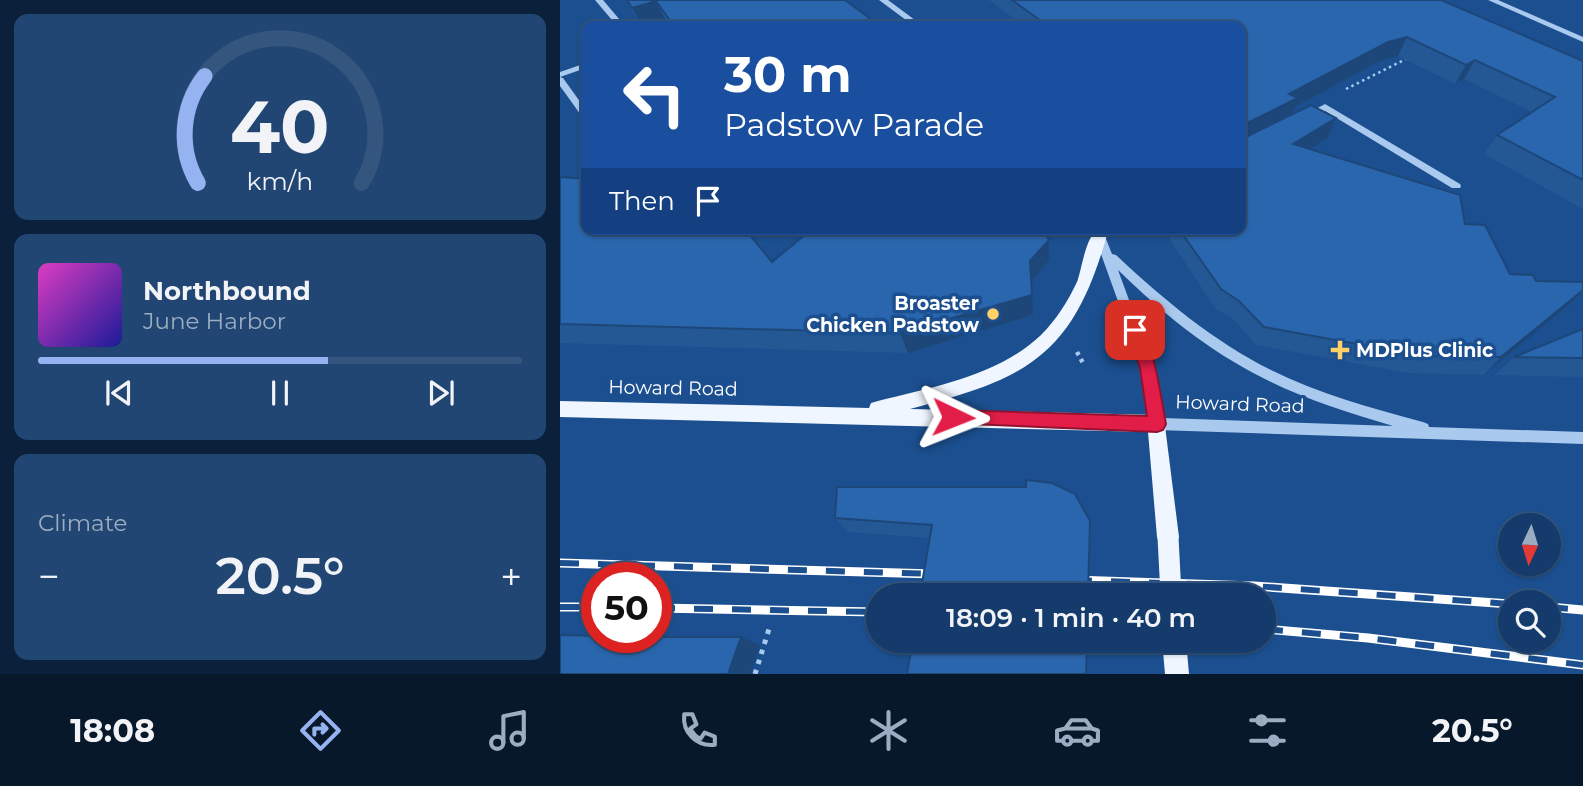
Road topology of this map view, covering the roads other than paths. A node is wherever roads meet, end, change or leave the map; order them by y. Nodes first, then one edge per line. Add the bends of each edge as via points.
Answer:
1 (599, 0) edge
2 (883, 0) edge
3 (1492, 0) edge
4 (617, 21) edge
5 (912, 21) edge
6 (1583, 40) edge
7 (581, 67) edge
8 (560, 75) edge
9 (560, 80) edge
10 (581, 110) edge
11 (1300, 120) edge
12 (1456, 186) dead end
13 (1097, 235) edge
14 (1099, 235) edge
15 (1109, 256) junction
16 (560, 409) edge
17 (854, 415) junction
18 (1157, 424) junction
19 (1443, 434) junction
20 (1583, 438) edge
21 (1170, 583) edge
22 (1175, 653) edge
23 (1177, 674) edge

1 - 4 street
2 - 5 street
3 - 6 street
7 - 8 street
9 - 10 street
11 - 12 street via 1325,107
13 - 17 main road via 1077,302 1038,351 981,381
14 - 15 street
15 - 18 street via 1148,368
15 - 19 street via 1178,317 1266,373 1348,406
16 - 17 main road, Howard Road
17 - 18 main road, Howard Road
18 - 19 street, Howard Road
18 - 21 main road, bridge
19 - 20 street, Howard Road
22 - 23 main road

